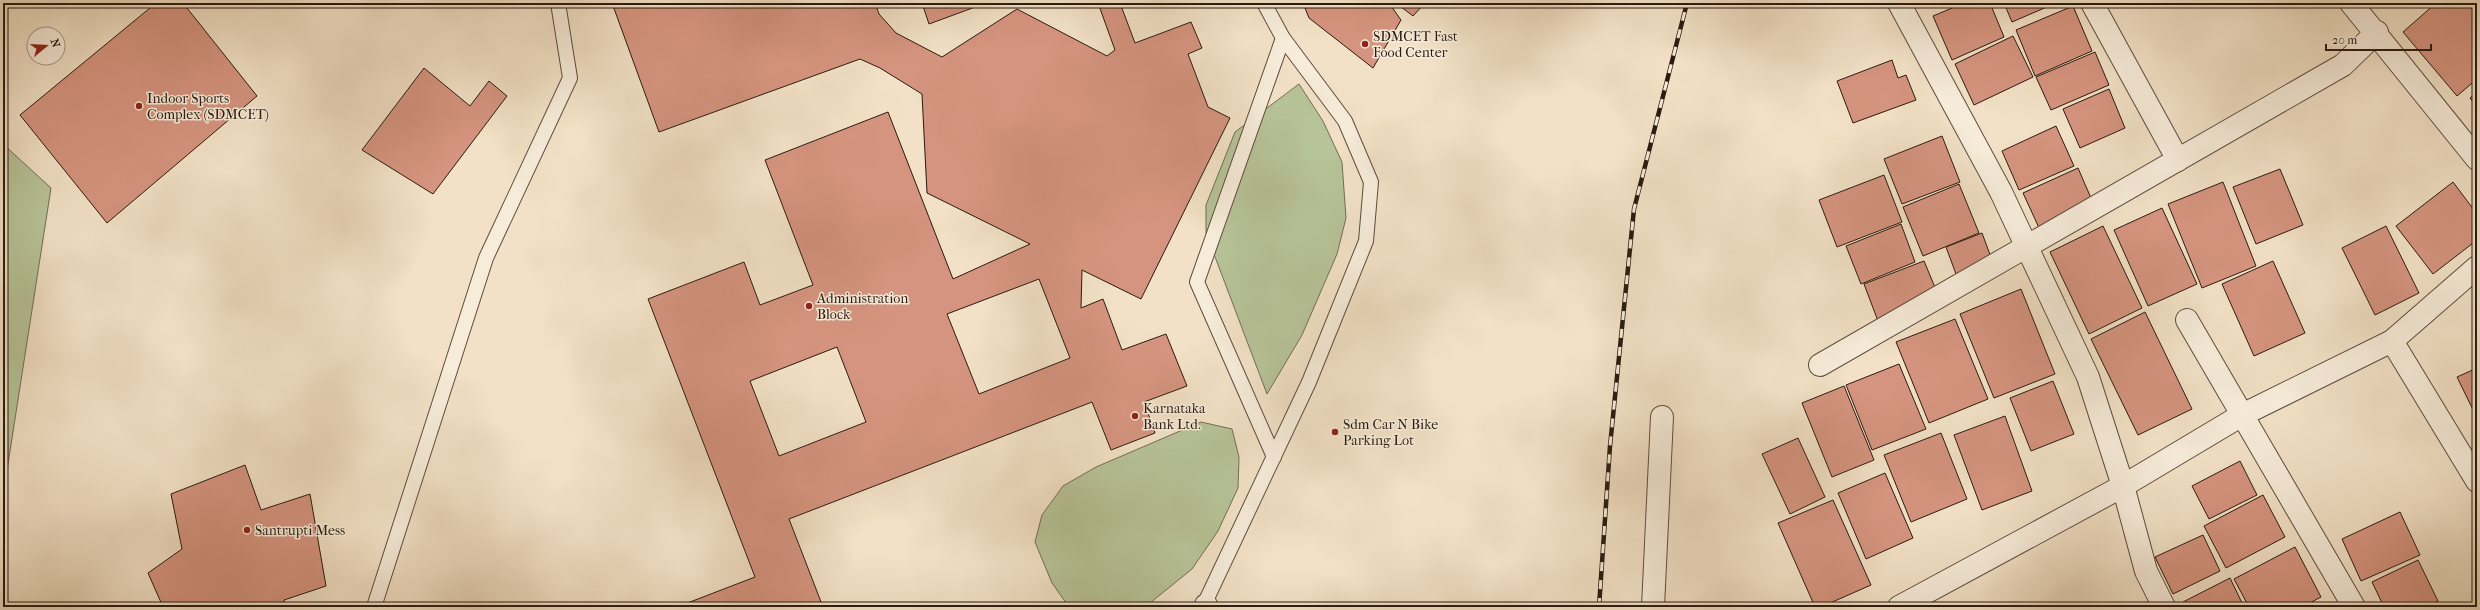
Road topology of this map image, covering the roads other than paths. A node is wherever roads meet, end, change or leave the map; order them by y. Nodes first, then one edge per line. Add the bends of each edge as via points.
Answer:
1 (558, 3) edge
2 (1264, 3) edge
3 (1899, 3) edge
4 (2092, 3) edge
5 (2352, 3) edge
6 (2376, 32) junction
7 (1283, 38) junction
8 (2477, 159) edge
9 (2178, 160) junction
10 (2026, 247) junction
11 (2477, 267) edge
12 (2187, 320) dead end
13 (2392, 341) junction
14 (1820, 365) dead end
15 (2242, 415) junction
16 (1662, 417) dead end
17 (1274, 457) junction
18 (2477, 481) edge
19 (2123, 486) junction
20 (1205, 606) edge
21 (374, 607) edge
22 (1653, 607) edge
23 (1899, 607) edge
24 (2164, 607) edge
25 (2354, 607) edge

1 - 21 lane via 570,78 486,258
2 - 7 lane
3 - 10 street via 2001,192
4 - 9 street
5 - 6 street
6 - 8 street
6 - 9 street via 2343,65
7 - 17 lane via 1197,282
7 - 17 lane via 1345,121 1371,182 1366,242 1309,382
9 - 10 street
10 - 14 street
10 - 19 street via 2088,377
11 - 13 street
12 - 15 street
13 - 15 street
13 - 18 street
15 - 19 street
15 - 25 street
16 - 22 street
17 - 20 lane
19 - 23 street
19 - 24 street via 2146,571

